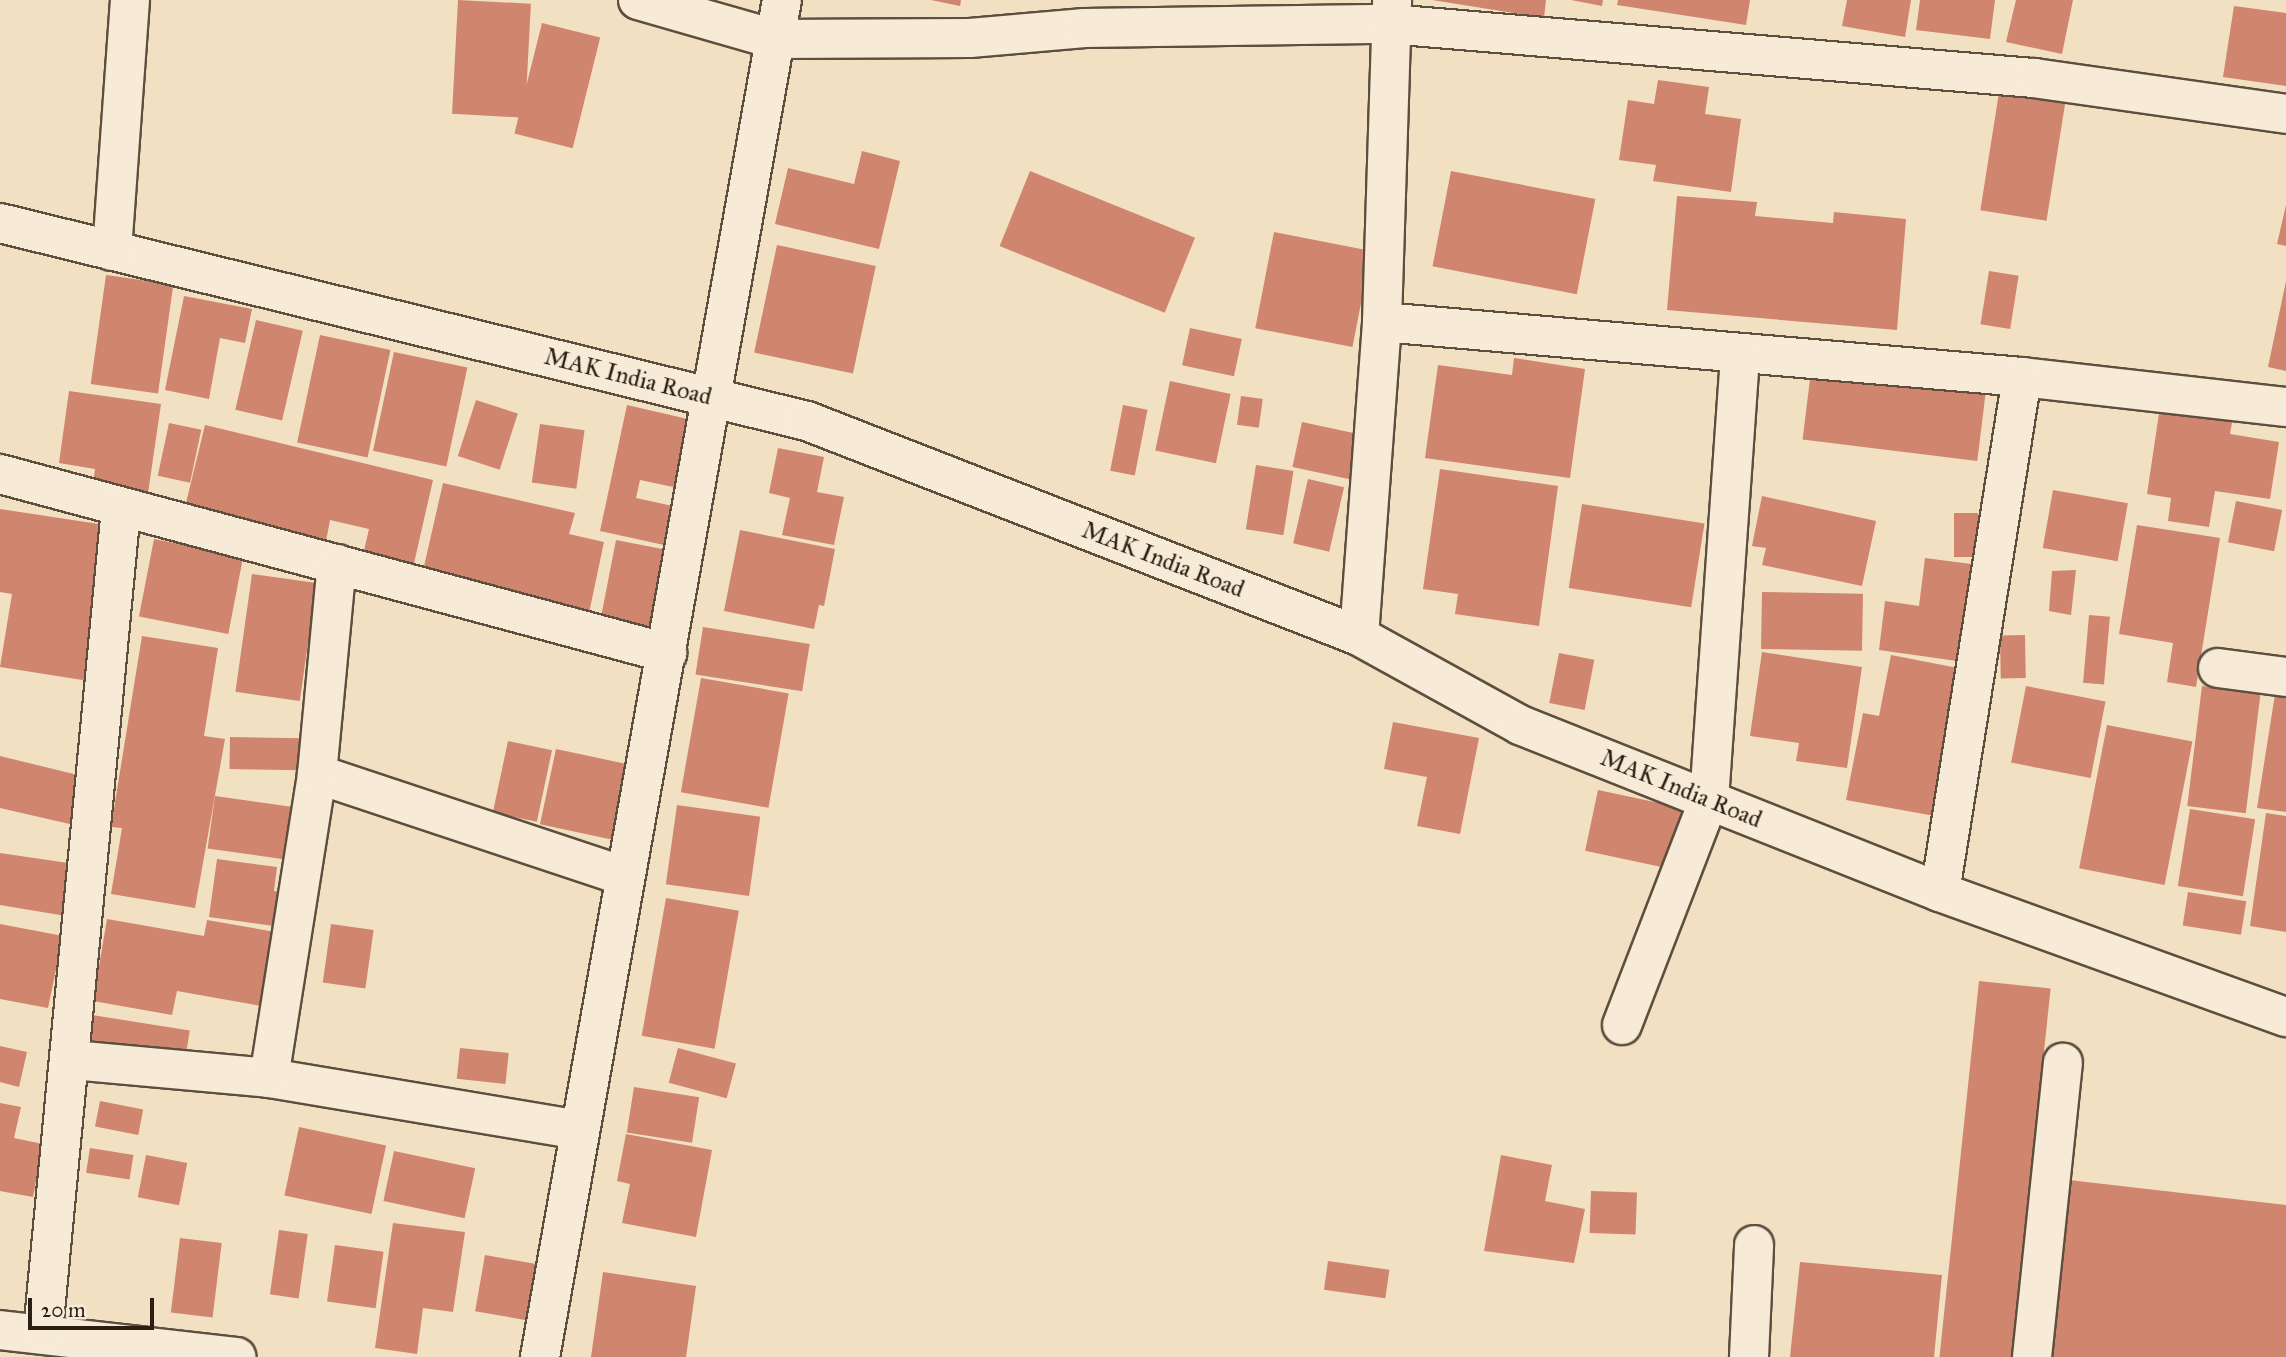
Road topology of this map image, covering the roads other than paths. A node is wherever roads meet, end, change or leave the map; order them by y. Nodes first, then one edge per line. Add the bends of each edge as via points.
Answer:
1 (130, 0) edge
2 (638, 0) edge
3 (782, 0) edge
4 (1391, 12) edge
5 (774, 39) junction
6 (2286, 114) edge
7 (0, 223) edge
8 (113, 251) junction
9 (1382, 322) junction
10 (1740, 353) junction
11 (2022, 377) junction
12 (708, 397) junction
13 (2286, 407) edge
14 (0, 474) edge
15 (121, 509) junction
16 (337, 564) junction
17 (1359, 636) junction
18 (667, 653) junction
19 (2218, 668) dead end
20 (2286, 677) edge
21 (317, 774) junction
22 (1709, 800) junction
23 (624, 876) junction
24 (1940, 892) junction
25 (2286, 1017) edge
26 (1622, 1025) dead end
27 (72, 1060) junction
28 (2063, 1063) dead end
29 (269, 1078) junction
30 (579, 1130) junction
31 (1754, 1245) dead end
32 (0, 1330) edge
33 (43, 1332) junction
34 (139, 1350) edge
35 (236, 1357) edge
36 (540, 1357) edge
37 (1749, 1357) edge
38 (2032, 1357) edge

1 - 8 street
2 - 5 street
3 - 5 street
4 - 5 street via 1085,27 970,38
4 - 6 street via 2034,78
4 - 9 street
5 - 12 street
7 - 8 street, MAK India Road
8 - 12 street, MAK India Road
9 - 10 street
9 - 17 street
10 - 11 street
10 - 22 street
11 - 13 street
11 - 24 street
12 - 17 street, MAK India Road via 807,421
12 - 18 street
14 - 15 street
15 - 16 street
15 - 27 street
16 - 18 street
16 - 21 street
17 - 22 street, MAK India Road via 1520,725
18 - 23 street
19 - 20 street
21 - 23 street
21 - 29 street
22 - 24 street, MAK India Road
22 - 26 street
23 - 30 street
24 - 25 street, MAK India Road
27 - 29 street
27 - 33 street
28 - 38 street
29 - 30 street
30 - 36 street
31 - 37 street
32 - 33 street
33 - 34 street
34 - 35 street

